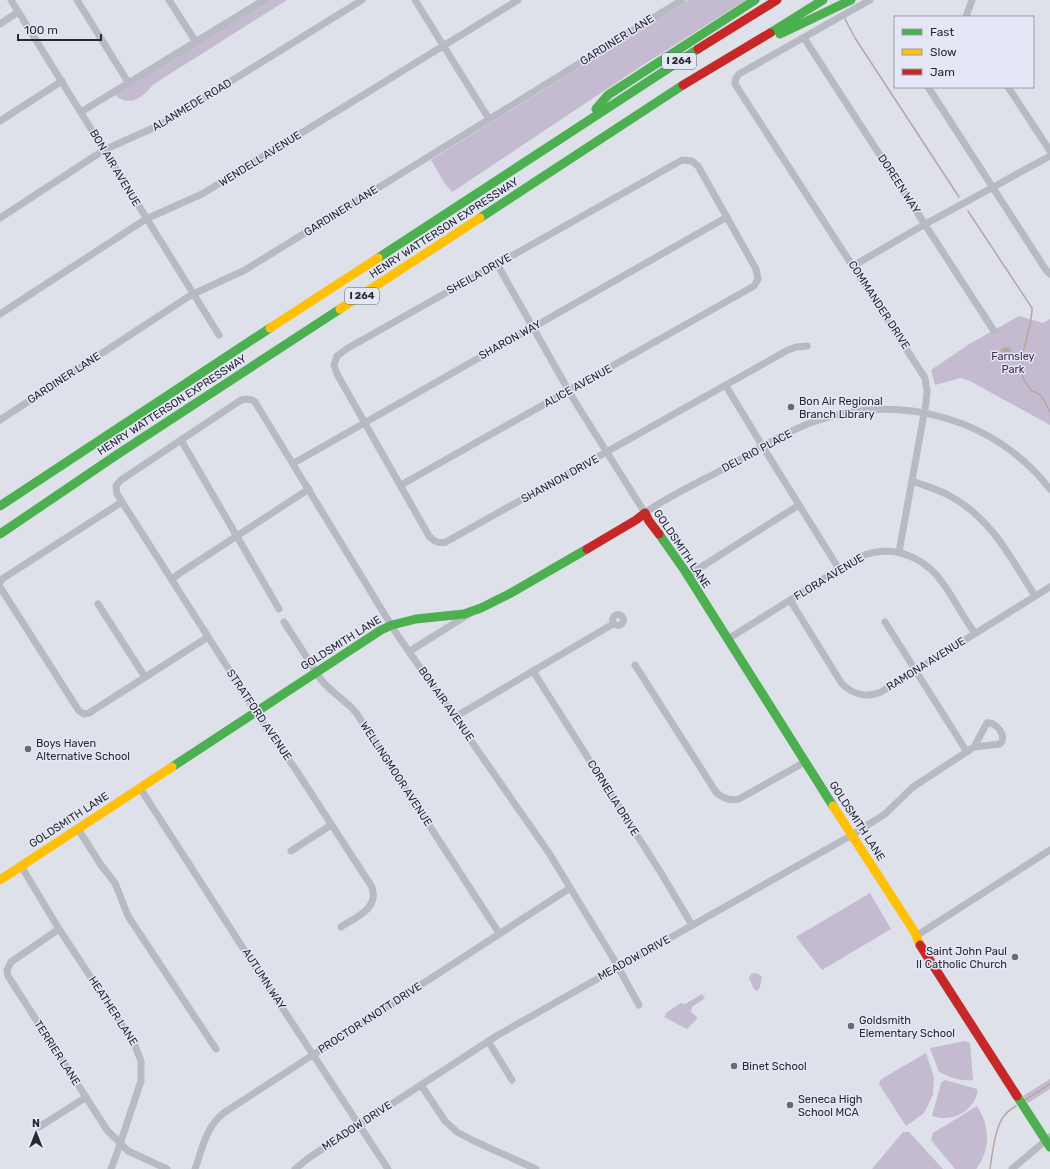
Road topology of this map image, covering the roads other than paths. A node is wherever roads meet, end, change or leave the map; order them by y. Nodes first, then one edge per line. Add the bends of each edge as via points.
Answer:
1 (11, 0) edge
2 (77, 0) edge
3 (169, 0) edge
4 (249, 0) edge
5 (264, 0) edge
6 (362, 0) edge
7 (415, 0) edge
8 (518, 0) edge
9 (755, 0) edge
10 (777, 0) edge
11 (824, 0) edge
12 (851, 0) edge
13 (870, 0) edge
14 (972, 0) edge
15 (679, 1) edge
16 (253, 7) junction
17 (18, 12) junction
18 (966, 16) edge
19 (0, 24) edge
20 (804, 38) junction
21 (196, 42) junction
22 (443, 46) junction
23 (726, 59) junction
24 (62, 81) junction
25 (128, 82) junction
26 (929, 88) edge
27 (1009, 88) edge
28 (81, 112) junction
29 (489, 119) junction
30 (0, 121) edge
31 (583, 123) junction
32 (104, 150) junction
33 (1050, 151) edge
34 (1050, 156) edge
35 (993, 188) junction
36 (726, 217) junction
37 (0, 218) edge
38 (146, 218) junction
39 (925, 225) junction
40 (497, 264) junction
41 (854, 266) junction
42 (1050, 274) edge
43 (193, 294) junction
44 (0, 314) edge
45 (533, 328) junction
46 (994, 330) dead end
47 (219, 335) dead end
48 (807, 346) dead end
49 (726, 386) junction
50 (569, 391) junction
51 (924, 413) junction
52 (0, 420) edge
53 (365, 423) junction
54 (181, 440) junction
55 (763, 447) junction
56 (608, 452) junction
57 (294, 463) junction
58 (912, 481) junction
59 (400, 486) junction
60 (309, 489) junction
61 (1050, 489) edge
62 (122, 502) junction
63 (799, 505) junction
64 (0, 506) edge
65 (645, 513) junction
66 (0, 534) edge
67 (236, 535) junction
68 (899, 552) junction
69 (839, 569) junction
70 (687, 576) junction
71 (172, 580) junction
72 (0, 582) edge
73 (0, 587) edge
74 (1050, 587) edge
75 (1035, 596) junction
76 (790, 600) junction
77 (98, 604) dead end
78 (279, 609) dead end
79 (474, 611) junction
80 (284, 622) dead end
81 (885, 622) dead end
82 (613, 624) dead end
83 (392, 625) junction
84 (975, 633) junction
85 (208, 637) junction
86 (728, 639) junction
87 (410, 650) junction
88 (635, 665) dead end
89 (533, 671) junction
90 (916, 671) junction
91 (317, 672) junction
92 (145, 677) junction
93 (256, 712) junction
94 (455, 716) junction
95 (974, 748) dead end
96 (967, 752) junction
97 (804, 762) junction
98 (140, 788) junction
99 (331, 825) junction
100 (78, 828) junction
101 (852, 835) junction
102 (1050, 850) edge
103 (290, 851) dead end
104 (21, 866) junction
105 (0, 880) edge
106 (570, 888) junction
107 (692, 925) junction
108 (341, 927) dead end
109 (60, 929) junction
110 (499, 933) junction
111 (916, 936) junction
112 (617, 967) junction
113 (639, 1006) dead end
114 (488, 1041) junction
115 (216, 1049) dead end
116 (314, 1054) junction
117 (512, 1080) dead end
118 (421, 1085) junction
119 (85, 1098) junction
120 (359, 1124) junction
121 (39, 1127) dead end
122 (1049, 1142) edge
123 (120, 1144) junction
124 (111, 1169) edge
125 (167, 1169) edge
126 (195, 1169) edge
127 (295, 1169) edge
128 (388, 1169) edge
129 (536, 1169) edge
130 (1012, 1169) edge

1 - 17 street, BON AIR AVENUE
2 - 25 street
3 - 21 street
4 - 16 street
5 - 16 street
6 - 32 street, ALANMEDE ROAD via 162,124
7 - 22 street
8 - 22 street, WENDELL AVENUE
9 - 31 main road via 608,95
10 - 31 main road, HENRY WATTERSON EXPRESSWAY / I 264
11 - 23 main road, HENRY WATTERSON EXPRESSWAY / I 264
12 - 23 main road
13 - 20 street
14 - 18 street
15 - 29 street, GARDINER LANE
16 - 21 street
17 - 19 street
17 - 24 street, BON AIR AVENUE
20 - 39 street, DOREEN WAY
20 - 41 street, COMMANDER DRIVE via 739,74 736,84
21 - 25 street
22 - 29 street
22 - 38 street, WENDELL AVENUE via 202,194
23 - 66 main road, HENRY WATTERSON EXPRESSWAY / I 264 via 118,454
24 - 28 street, BON AIR AVENUE
24 - 30 street
25 - 28 street
26 - 35 street
27 - 33 street
28 - 32 street, BON AIR AVENUE
29 - 43 street, GARDINER LANE via 245,270
31 - 64 main road, HENRY WATTERSON EXPRESSWAY / I 264
32 - 37 street, ALANMEDE ROAD
32 - 38 street, BON AIR AVENUE
34 - 35 street
35 - 39 street
35 - 42 street
36 - 40 street, SHEILA DRIVE via 698,166 689,160 682,160
36 - 45 street, SHARON WAY
36 - 50 street, ALICE AVENUE via 756,269 758,279 754,286
38 - 43 street, BON AIR AVENUE
38 - 44 street, WENDELL AVENUE
39 - 41 street
39 - 46 street, DOREEN WAY
40 - 45 street
40 - 53 street, SHEILA DRIVE via 337,356 334,368
41 - 51 street, COMMANDER DRIVE via 925,378 927,391
43 - 47 street, BON AIR AVENUE
43 - 52 street, GARDINER LANE
45 - 50 street
45 - 53 street, SHARON WAY
48 - 49 street, SHANNON DRIVE via 788,350
49 - 55 street
49 - 56 street, SHANNON DRIVE
50 - 56 street
50 - 59 street, ALICE AVENUE
51 - 55 street, DEL RIO PLACE via 879,409 843,413 801,427
51 - 58 street, COMMANDER DRIVE
51 - 61 street, DEL RIO PLACE via 959,422 992,438 1025,462
53 - 57 street, SHARON WAY
53 - 59 street, SHANNON DRIVE
54 - 57 street, BON AIR AVENUE via 241,400 250,399 255,402
54 - 62 street, STRATFORD AVENUE via 121,480 116,486
54 - 67 street
55 - 63 street
55 - 65 street, DEL RIO PLACE
56 - 59 street, SHANNON DRIVE via 454,539 442,543 434,541 429,536
56 - 65 street
57 - 60 street, BON AIR AVENUE
58 - 68 street, COMMANDER DRIVE
58 - 75 street via 949,495 977,515 1000,541
60 - 67 street
60 - 83 street, BON AIR AVENUE
62 - 71 street, STRATFORD AVENUE
62 - 72 street
63 - 69 street
63 - 70 street
65 - 70 main road, GOLDSMITH LANE
65 - 79 main road, GOLDSMITH LANE via 509,594
67 - 71 street
67 - 78 street
68 - 69 street, FLORA AVENUE via 873,552
68 - 84 street, FLORA AVENUE via 916,558 932,569
69 - 76 street, FLORA AVENUE
70 - 86 main road, GOLDSMITH LANE
71 - 85 street, STRATFORD AVENUE
73 - 92 street via 79,712 89,713
74 - 75 street, RAMONA AVENUE
75 - 84 street, RAMONA AVENUE
76 - 86 street, FLORA AVENUE
76 - 90 street, RAMONA AVENUE via 840,680 850,690 864,695 875,694
77 - 92 street
79 - 83 main road, GOLDSMITH LANE
79 - 87 street
80 - 91 street, WELLINGMOOR AVENUE
81 - 90 street
82 - 89 street
83 - 87 street, BON AIR AVENUE
83 - 91 main road, GOLDSMITH LANE
84 - 90 street, RAMONA AVENUE
85 - 92 street
85 - 93 street, STRATFORD AVENUE
86 - 97 main road, GOLDSMITH LANE
87 - 94 street, BON AIR AVENUE
88 - 97 street via 722,798 739,799
89 - 94 street
89 - 107 street, CORNELIA DRIVE
90 - 96 street
91 - 93 main road, GOLDSMITH LANE
91 - 110 street, WELLINGMOOR AVENUE via 325,685 357,714
93 - 98 main road, GOLDSMITH LANE
93 - 99 street, STRATFORD AVENUE
94 - 106 street, BON AIR AVENUE
95 - 96 street, MEADOW DRIVE
96 - 101 street, MEADOW DRIVE via 913,787 885,814
97 - 101 main road, GOLDSMITH LANE
98 - 100 main road, GOLDSMITH LANE
98 - 116 street, AUTUMN WAY
99 - 103 street
99 - 108 street, STRATFORD AVENUE via 367,878 374,895 369,908
100 - 104 main road, GOLDSMITH LANE
100 - 115 street via 115,882 128,916
101 - 107 street, MEADOW DRIVE
101 - 111 main road, GOLDSMITH LANE
102 - 111 street
104 - 105 main road, GOLDSMITH LANE
104 - 109 street, HEATHER LANE
106 - 110 street, PROCTOR KNOTT DRIVE
106 - 112 street, BON AIR AVENUE
107 - 112 street, MEADOW DRIVE
109 - 119 street, TERRIER LANE via 11,962 7,973
109 - 123 street, HEATHER LANE via 140,1055 141,1081
110 - 116 street, PROCTOR KNOTT DRIVE
111 - 122 main road, GOLDSMITH LANE
112 - 113 street, BON AIR AVENUE
112 - 114 street, MEADOW DRIVE
114 - 117 street
114 - 118 street, MEADOW DRIVE
116 - 120 street, AUTUMN WAY
116 - 126 street, PROCTOR KNOTT DRIVE via 217,1117 209,1128
118 - 120 street, MEADOW DRIVE
118 - 129 street via 445,1121 457,1132
119 - 121 street
119 - 123 street, TERRIER LANE
120 - 127 street, MEADOW DRIVE
120 - 128 street, AUTUMN WAY
122 - 130 street
123 - 124 street, HEATHER LANE
123 - 125 street, TERRIER LANE via 128,1151

